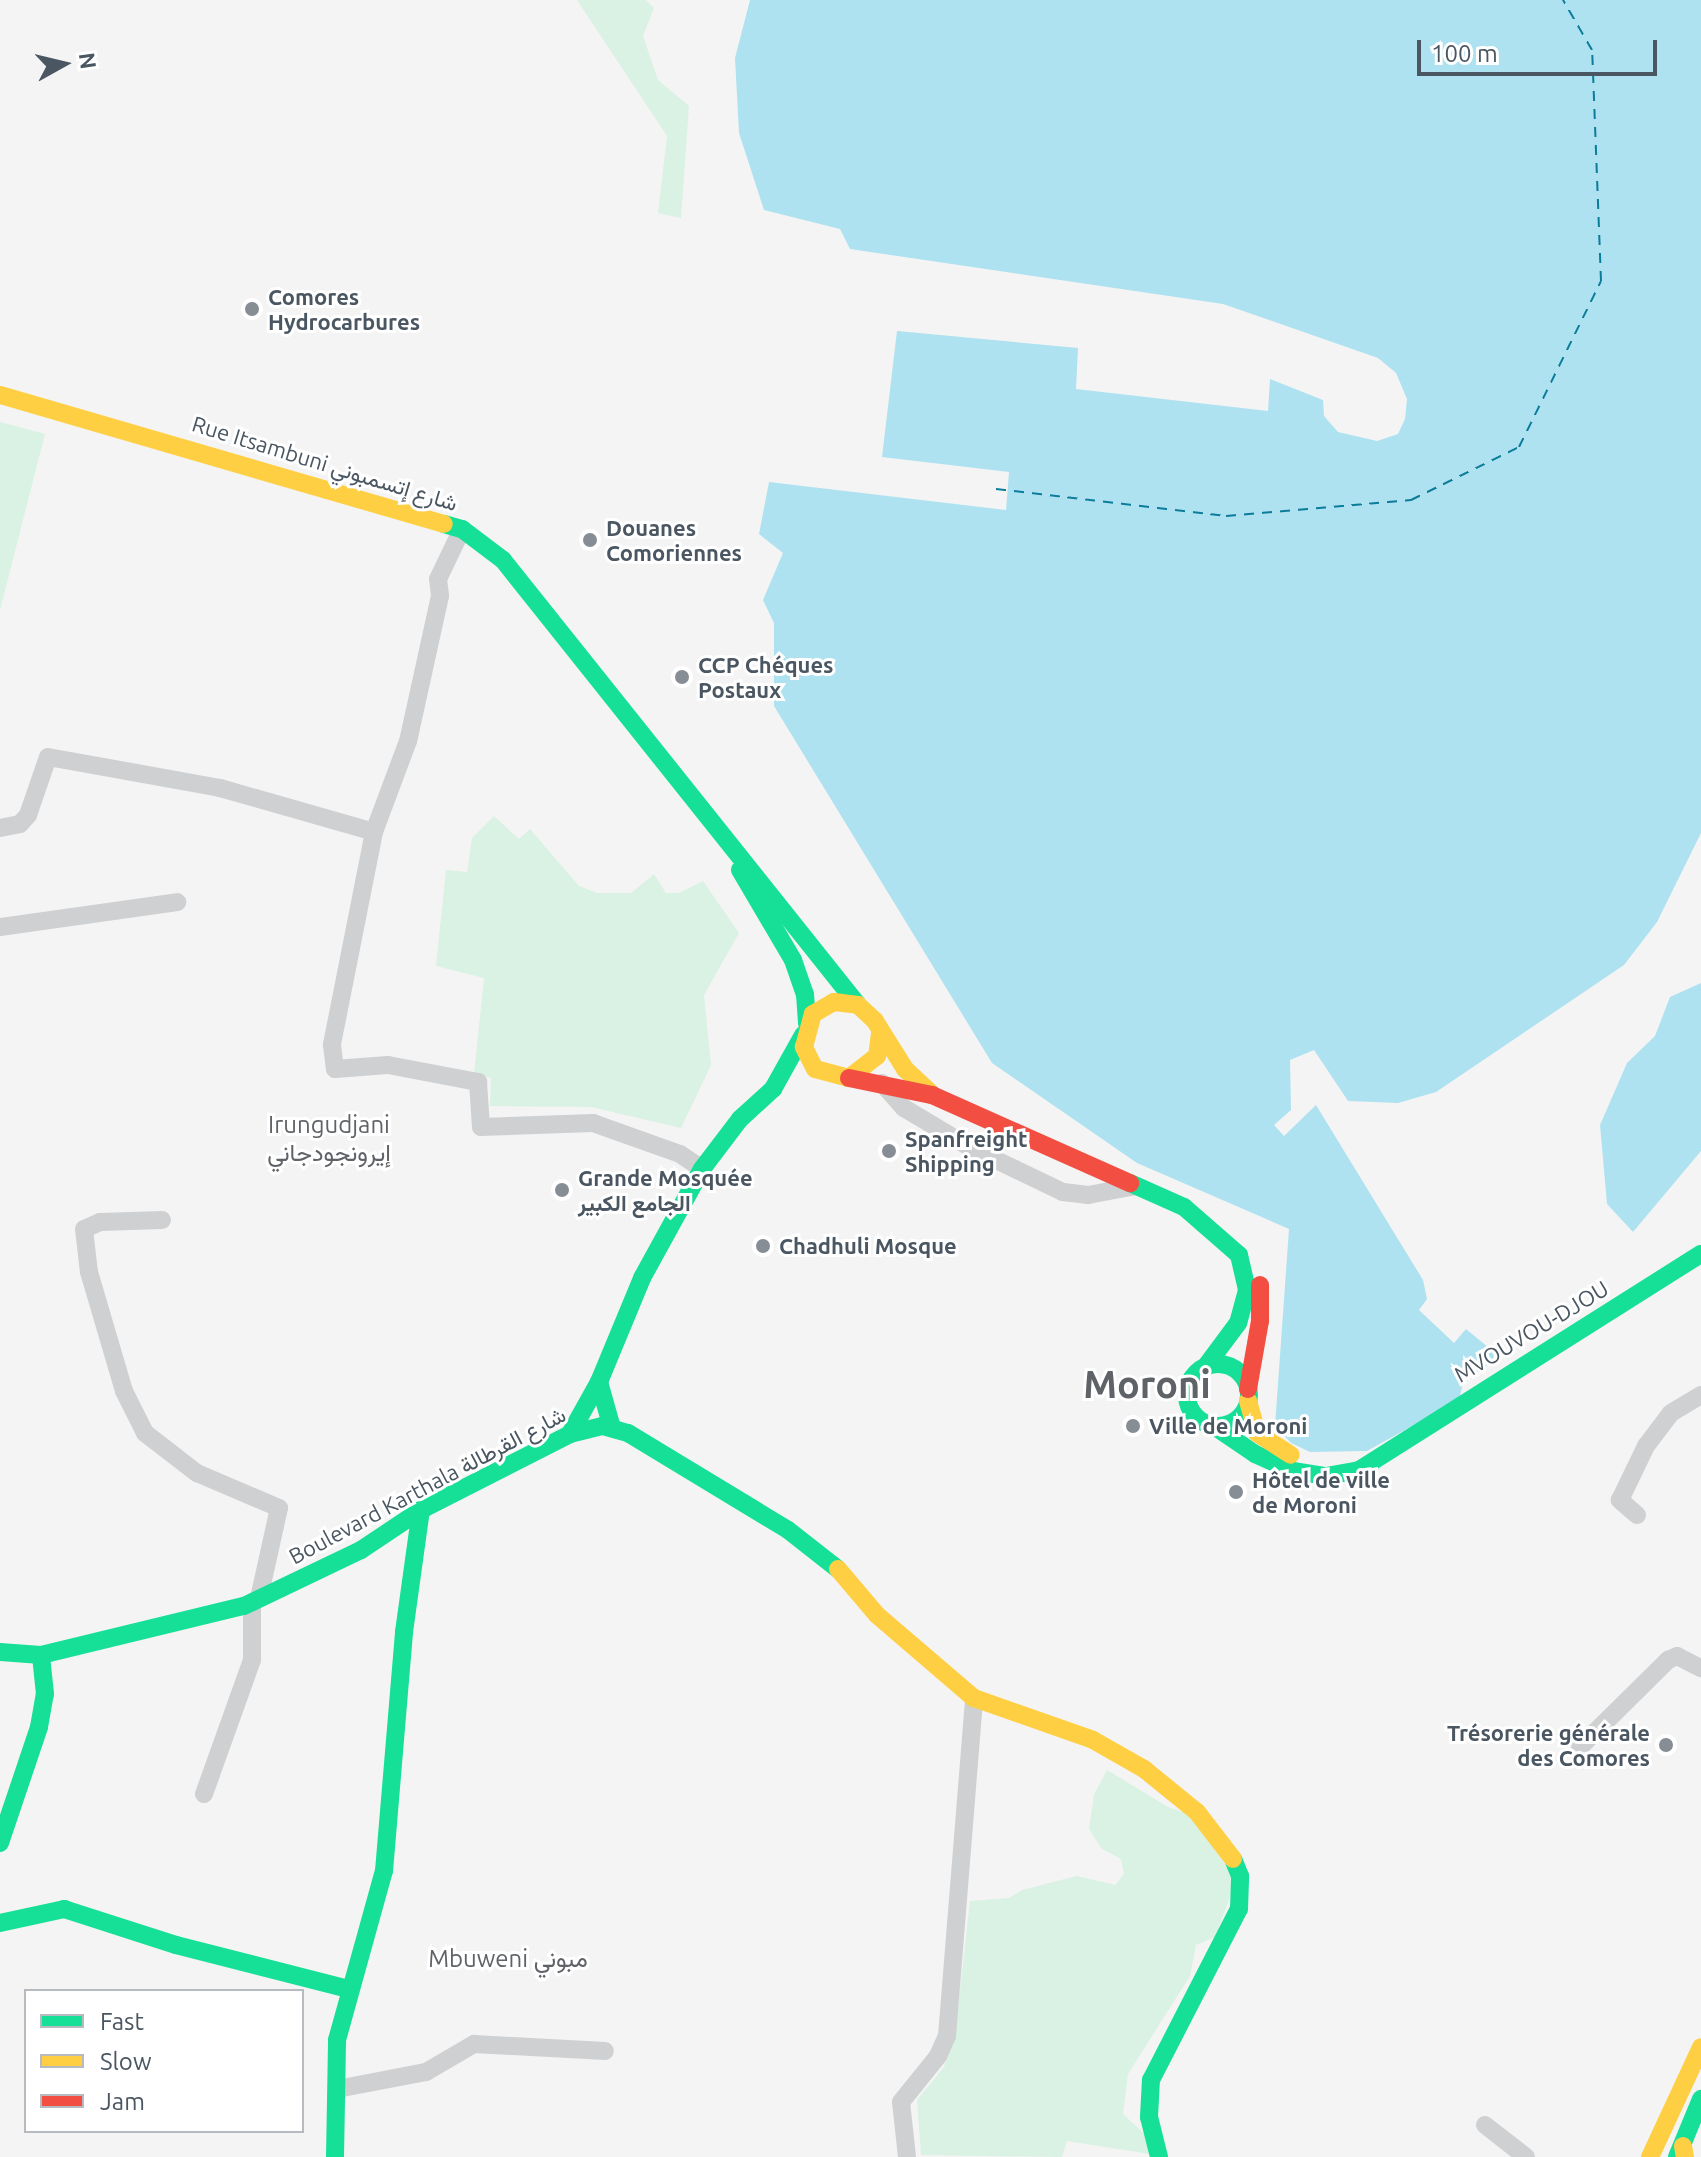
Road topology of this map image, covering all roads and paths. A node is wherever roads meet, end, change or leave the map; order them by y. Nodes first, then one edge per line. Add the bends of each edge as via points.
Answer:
1 (0, 395) edge
2 (462, 529) junction
3 (0, 828) edge
4 (374, 832) junction
5 (733, 849) junction
6 (177, 902) dead end
7 (0, 927) edge
8 (858, 1005) junction
9 (805, 1030) junction
10 (880, 1033) junction
11 (825, 1075) junction
12 (849, 1078) junction
13 (882, 1083) junction
14 (773, 1089) junction
15 (932, 1095) junction
16 (702, 1169) junction
17 (1136, 1186) junction
18 (1184, 1207) junction
19 (162, 1220) dead end
20 (1701, 1254) edge
21 (1206, 1366) junction
22 (599, 1382) junction
23 (1248, 1395) junction
24 (1701, 1395) edge
25 (1214, 1426) junction
26 (612, 1428) junction
27 (570, 1434) junction
28 (1385, 1450) junction
29 (421, 1510) junction
30 (1637, 1515) dead end
31 (255, 1600) junction
32 (0, 1652) edge
33 (41, 1655) junction
34 (1701, 1668) edge
35 (974, 1698) junction
36 (1580, 1747) dead end
37 (204, 1794) dead end
38 (0, 1843) edge
39 (0, 1923) edge
40 (348, 1989) junction
41 (1701, 2047) edge
42 (605, 2051) dead end
43 (337, 2089) junction
44 (1701, 2099) edge
45 (1485, 2125) dead end
46 (1682, 2153) edge
47 (335, 2157) edge
48 (907, 2157) edge
49 (1159, 2157) edge
50 (1526, 2157) edge
51 (1650, 2157) edge

1 - 2 main road, Rue Itsambuni شارع إتسمبوني
2 - 4 street via 438,579 440,596 408,741 394,782 385,789
2 - 5 main road, Rue Itsambuni شارع إتسمبوني via 503,560
3 - 4 street via 20,824 28,815 48,757 208,785
4 - 16 street via 332,1045 335,1069 388,1065 478,1082 481,1127 593,1123 680,1154
5 - 8 main road, Rue Itsambuni شارع إتسمبوني
5 - 9 main road, Rue Itsambuni شارع إتسمبوني via 744,884 799,974
6 - 7 street
8 - 9 main road via 834,1002
8 - 10 main road
9 - 11 main road via 808,1059
9 - 14 main road
10 - 12 main road via 870,1067
10 - 15 main road
11 - 12 main road
11 - 14 main road
12 - 13 main road
13 - 15 main road
13 - 17 street via 904,1108 971,1148 1063,1192 1088,1195
14 - 16 main road via 740,1119
15 - 17 main road
16 - 22 main road via 642,1278
17 - 18 main road
18 - 21 main road via 1228,1241 1247,1277 1245,1309
18 - 23 main road via 1203,1207 1232,1222 1250,1250 1261,1297
19 - 31 street via 100,1222 84,1229 89,1272 119,1380 145,1433 197,1473 279,1508
20 - 28 main road, MVOUVOU-DJOU
21 - 23 main road via 1233,1367
21 - 25 main road via 1191,1379 1187,1399 1196,1417
22 - 26 main road
22 - 27 main road
23 - 25 main road via 1232,1422
23 - 28 main road, MVOUVOU-DJOU via 1257,1433 1283,1452 1330,1465
24 - 30 street via 1671,1413 1646,1446 1620,1500
25 - 28 main road, MVOUVOU-DJOU via 1255,1454 1308,1474 1359,1470 1376,1463
26 - 27 main road, Boulevard Karthala شارع القرطالة
26 - 35 main road via 788,1530 837,1568 877,1615
27 - 29 main road, Boulevard Karthala شارع القرطالة
29 - 31 main road, Boulevard Karthala شارع القرطالة via 361,1550
29 - 40 main road via 404,1632 384,1871
31 - 33 main road, Boulevard Karthala شارع القرطالة
31 - 37 street via 252,1660
32 - 33 main road, Boulevard Karthala شارع القرطالة
33 - 38 main road via 45,1694 39,1727
34 - 36 street via 1677,1656 1668,1660
35 - 48 street via 947,2036 938,2056 901,2102
35 - 49 main road via 1093,1740 1144,1769 1197,1812 1230,1853 1240,1876 1239,1909 1231,1934 1151,2080 1149,2117
39 - 40 main road via 64,1909 176,1945
40 - 43 main road via 337,2040
41 - 51 main road
42 - 43 street via 474,2044 426,2072
43 - 47 main road
44 - 46 main road
45 - 50 street

